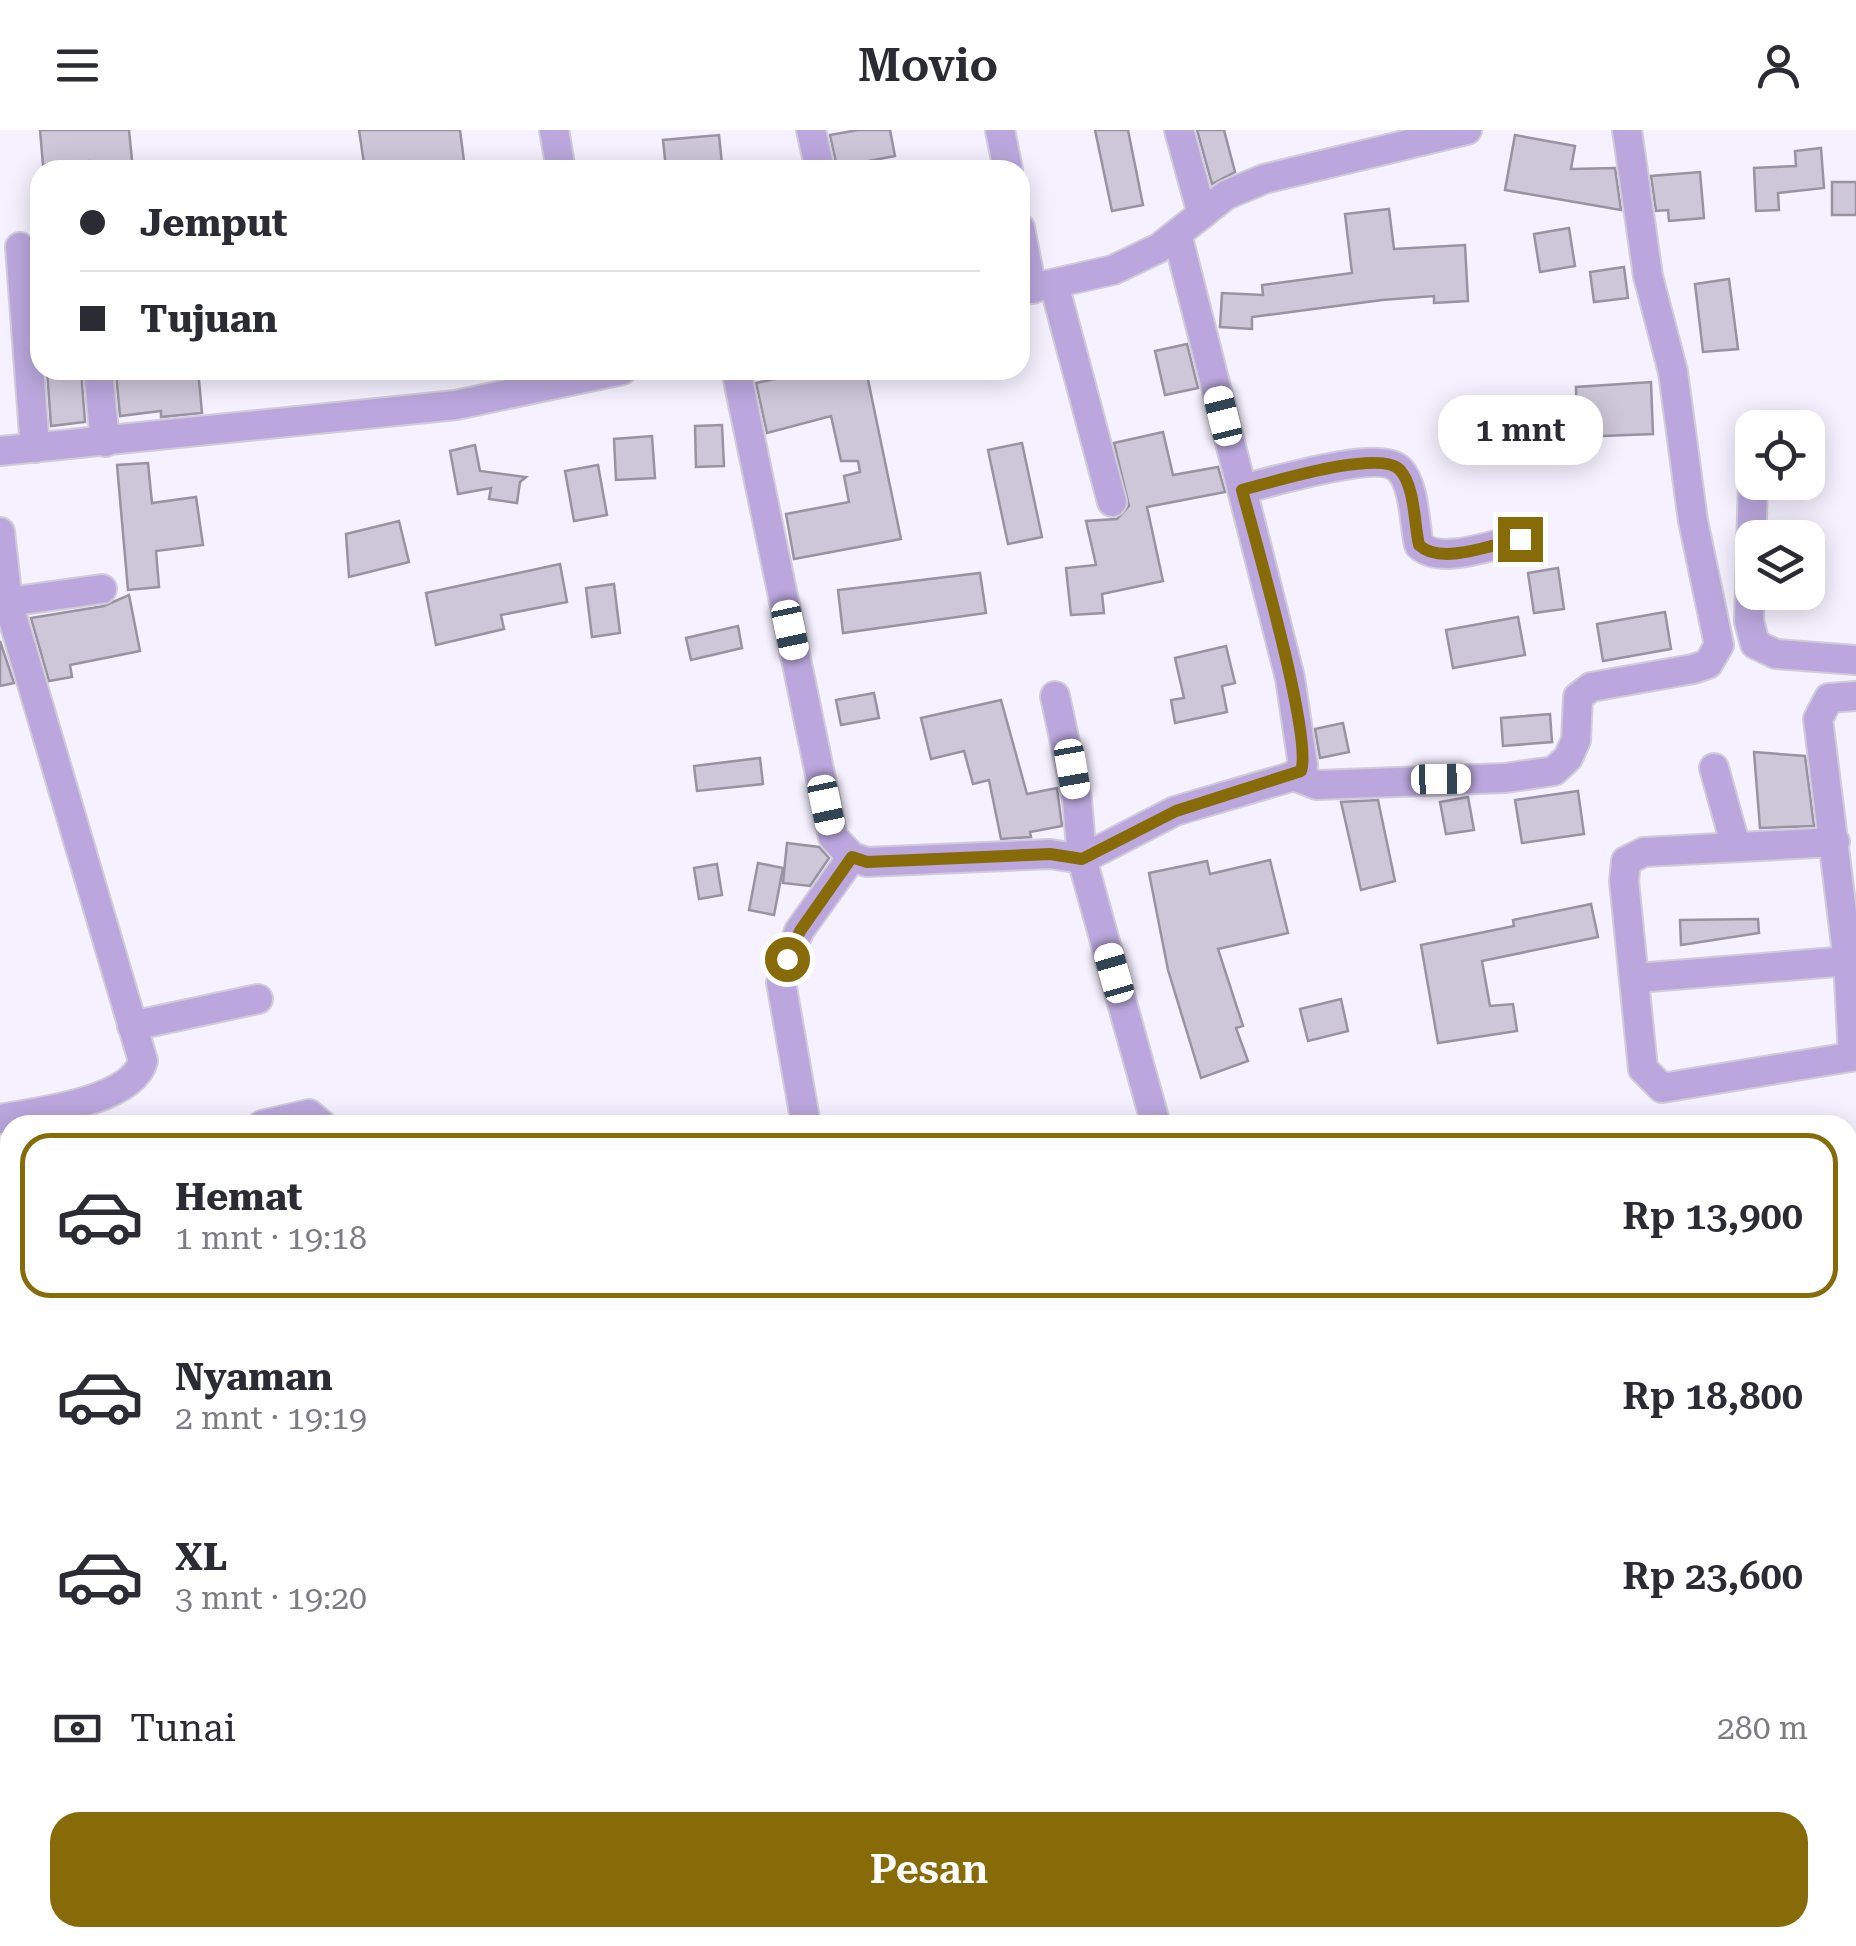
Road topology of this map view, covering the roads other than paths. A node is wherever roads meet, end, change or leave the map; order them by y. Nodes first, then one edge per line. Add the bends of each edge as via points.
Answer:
1 (554, 130) edge
2 (811, 130) edge
3 (1000, 130) edge
4 (1179, 130) edge
5 (1466, 130) edge
6 (1628, 130) edge
7 (558, 160) edge
8 (818, 160) edge
9 (1006, 160) edge
10 (1202, 214) junction
11 (1176, 234) junction
12 (20, 247) dead end
13 (1035, 288) edge
14 (99, 380) edge
15 (568, 380) edge
16 (738, 380) edge
17 (105, 442) junction
18 (35, 448) junction
19 (0, 451) edge
20 (1242, 490) junction
21 (1753, 500) edge
22 (1112, 502) dead end
23 (0, 532) edge
24 (1520, 539) dead end
25 (102, 590) dead end
26 (8, 602) junction
27 (1856, 660) edge
28 (1055, 696) dead end
29 (1856, 696) edge
30 (1714, 768) dead end
31 (1294, 776) junction
32 (1835, 842) junction
33 (1736, 847) junction
34 (852, 857) junction
35 (1082, 859) junction
36 (1848, 960) junction
37 (1637, 978) junction
38 (258, 999) dead end
39 (132, 1026) junction
40 (1855, 1056) edge
41 (101, 1112) edge
42 (58, 1115) edge
43 (804, 1115) edge
44 (1153, 1115) edge

1 - 7 street
2 - 8 street
3 - 9 street
4 - 10 street
5 - 10 street via 1264,178
6 - 31 street via 1648,276 1673,372 1718,644 1708,664 1591,687 1578,697 1576,740 1554,771 1317,785
10 - 11 street
11 - 13 street via 1113,270
11 - 20 street
12 - 18 street
13 - 22 street
14 - 17 street
15 - 17 street via 456,405
16 - 34 street via 833,837
17 - 18 street
18 - 19 street
20 - 24 street via 1385,462 1405,478 1419,545 1427,552
20 - 31 street via 1290,678 1304,757
21 - 27 street via 1755,644 1776,654
23 - 26 street
25 - 26 street
26 - 39 street
28 - 35 street via 1077,798
29 - 32 street via 1830,698 1818,718
30 - 33 street
31 - 35 street via 1176,811
32 - 33 street
32 - 36 street
33 - 37 street via 1644,852 1626,861
34 - 35 street
34 - 43 street via 800,931 781,982
35 - 44 street
36 - 37 street
36 - 40 street
37 - 40 street via 1643,1069 1662,1088
38 - 39 street
39 - 41 street via 142,1068
41 - 42 street

